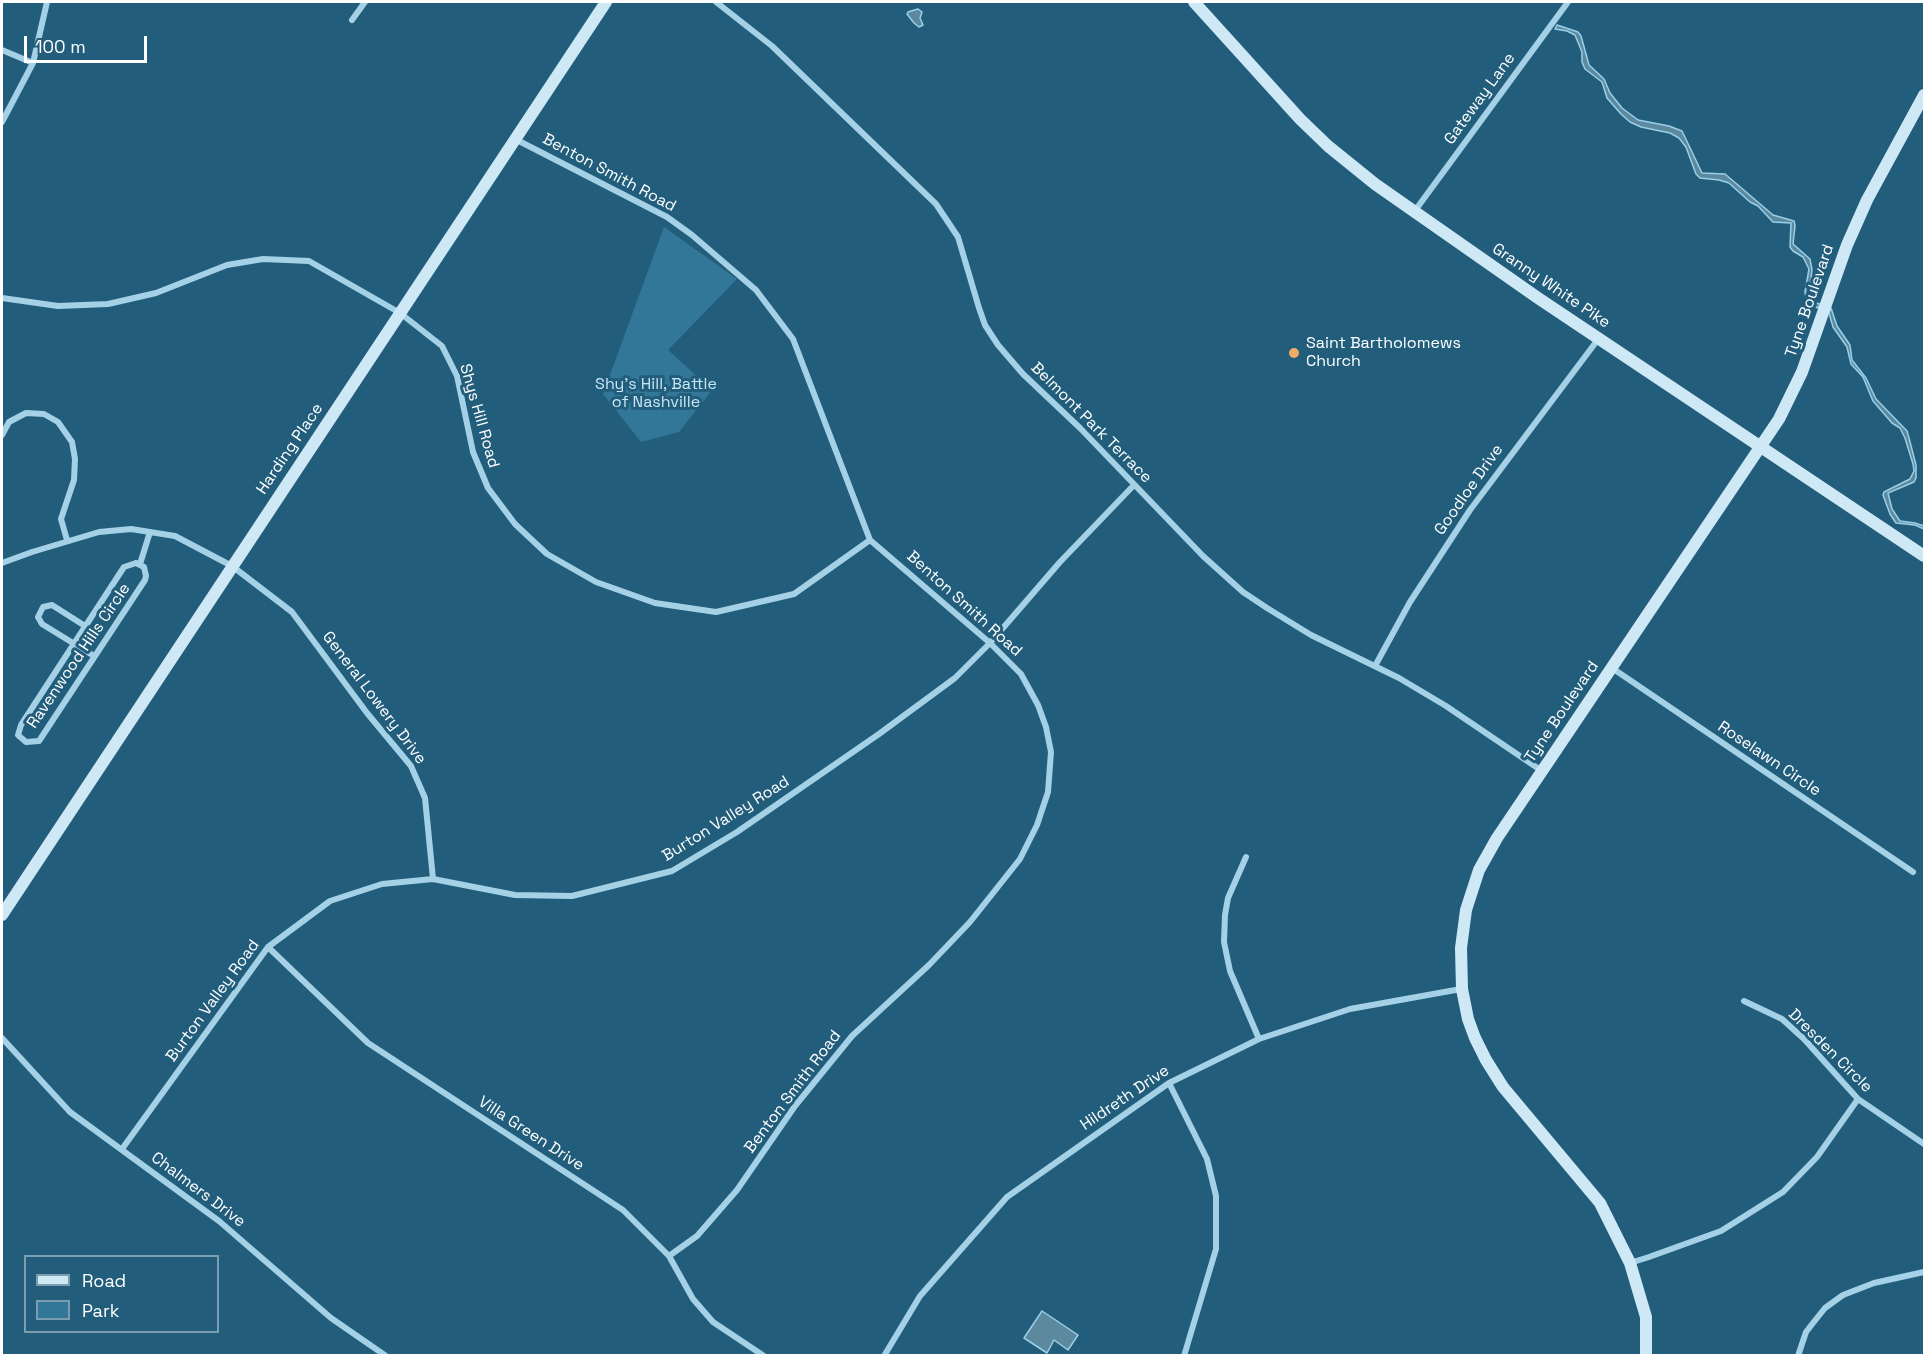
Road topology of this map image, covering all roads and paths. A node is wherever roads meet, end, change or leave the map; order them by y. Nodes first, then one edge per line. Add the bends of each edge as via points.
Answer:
1 (46, 2) edge
2 (365, 2) edge
3 (606, 2) edge
4 (716, 2) edge
5 (1194, 2) edge
6 (1565, 3) edge
7 (352, 20) dead end
8 (2, 50) edge
9 (33, 63) junction
10 (1924, 95) edge
11 (2, 122) edge
12 (515, 139) junction
13 (1414, 212) junction
14 (2, 298) edge
15 (400, 313) junction
16 (1599, 338) junction
17 (2, 435) edge
18 (1760, 447) junction
19 (1134, 485) junction
20 (150, 532) junction
21 (67, 540) junction
22 (870, 540) junction
23 (1924, 556) edge
24 (2, 563) edge
25 (140, 564) junction
26 (232, 566) junction
27 (85, 626) junction
28 (990, 643) junction
29 (74, 644) junction
30 (94, 656) junction
31 (1375, 666) junction
32 (1611, 668) junction
33 (1542, 771) junction
34 (1246, 858) dead end
35 (1913, 872) dead end
36 (433, 879) junction
37 (2, 915) edge
38 (268, 947) junction
39 (1462, 989) junction
40 (1744, 1001) dead end
41 (2, 1038) edge
42 (1258, 1039) junction
43 (1169, 1083) junction
44 (1858, 1099) junction
45 (1924, 1144) edge
46 (122, 1149) junction
47 (669, 1256) junction
48 (1630, 1263) junction
49 (1924, 1272) edge
50 (386, 1356) edge
51 (764, 1356) edge
52 (885, 1356) edge
53 (1184, 1356) edge
54 (1646, 1356) edge
55 (1798, 1356) edge

1 - 9 street
2 - 7 street
3 - 12 main road, Harding Place
4 - 19 street, Belmont Park Terrace via 772,46 936,204 958,237 992,338
5 - 13 main road, Granny White Pike via 1317,136
6 - 13 street, Gateway Lane
8 - 9 street
9 - 11 street
10 - 18 main road, Tyne Boulevard via 1866,200 1846,244 1799,381
12 - 15 main road, Harding Place
12 - 22 street, Benton Smith Road via 667,217 756,290 793,339
13 - 16 main road, Granny White Pike
14 - 15 street, Shys Hill Road via 58,306 108,304 156,293 226,265 263,259 309,261
15 - 22 street, Shys Hill Road via 441,346 457,376 473,452 488,488 515,524 547,554 596,582 655,603 716,612 795,594
15 - 26 main road, Harding Place
16 - 18 main road, Granny White Pike
16 - 31 street, Goodloe Drive via 1470,510 1410,602
17 - 21 street via 9,422 26,412 44,414 58,422 72,442 74,480 61,519
18 - 23 main road, Granny White Pike
18 - 32 main road, Tyne Boulevard
19 - 28 street, Burton Valley Road
19 - 31 street, Belmont Park Terrace via 1243,592 1311,635
20 - 21 street, General Lowery Drive via 99,531
20 - 25 street, Ravenwood Hills Circle
20 - 26 street, General Lowery Drive via 176,536
21 - 24 street, General Lowery Drive
22 - 28 street, Benton Smith Road
25 - 27 street, Ravenwood Hills Circle via 124,567
25 - 30 street, Ravenwood Hills Circle via 146,572 145,580
26 - 36 street, General Lowery Drive via 292,612 411,766 425,798
26 - 37 main road, Harding Place
27 - 29 street, Ravenwood Hills Circle
27 - 29 street via 52,605 43,607 39,621
28 - 36 street, Burton Valley Road via 955,678 879,734 672,872 572,896 515,895
28 - 47 street, Benton Smith Road via 1021,674 1038,705 1051,752 1048,792 1020,859 966,927 852,1036 795,1106 737,1190 697,1236
29 - 30 street
29 - 30 street, Ravenwood Hills Circle via 18,730 26,742 39,741
31 - 33 street, Belmont Park Terrace via 1446,706
32 - 33 main road, Tyne Boulevard
32 - 35 street, Roselawn Circle
33 - 39 main road, Tyne Boulevard via 1497,838 1475,880 1462,930
34 - 42 street via 1228,898 1224,942 1230,971
36 - 38 street, Burton Valley Road via 382,884 330,901
38 - 46 street, Burton Valley Road
38 - 47 street, Villa Green Drive via 368,1042 623,1210
39 - 42 street, Hildreth Drive via 1350,1009
39 - 48 main road, Tyne Boulevard via 1471,1027 1493,1072 1600,1203
40 - 44 street, Dresden Circle via 1776,1015 1799,1034
41 - 46 street, Chalmers Drive via 70,1112
42 - 43 street, Hildreth Drive
43 - 52 street, Hildreth Drive via 1007,1197 920,1296
43 - 53 street via 1208,1159 1216,1196 1215,1255
44 - 45 street, Dresden Circle
44 - 48 street via 1817,1157 1783,1192 1721,1230
46 - 50 street, Chalmers Drive via 219,1221 331,1318
47 - 51 street, Villa Green Drive via 693,1299 713,1322
48 - 54 main road, Tyne Boulevard via 1646,1317
49 - 55 street via 1867,1285 1834,1301 1808,1329

